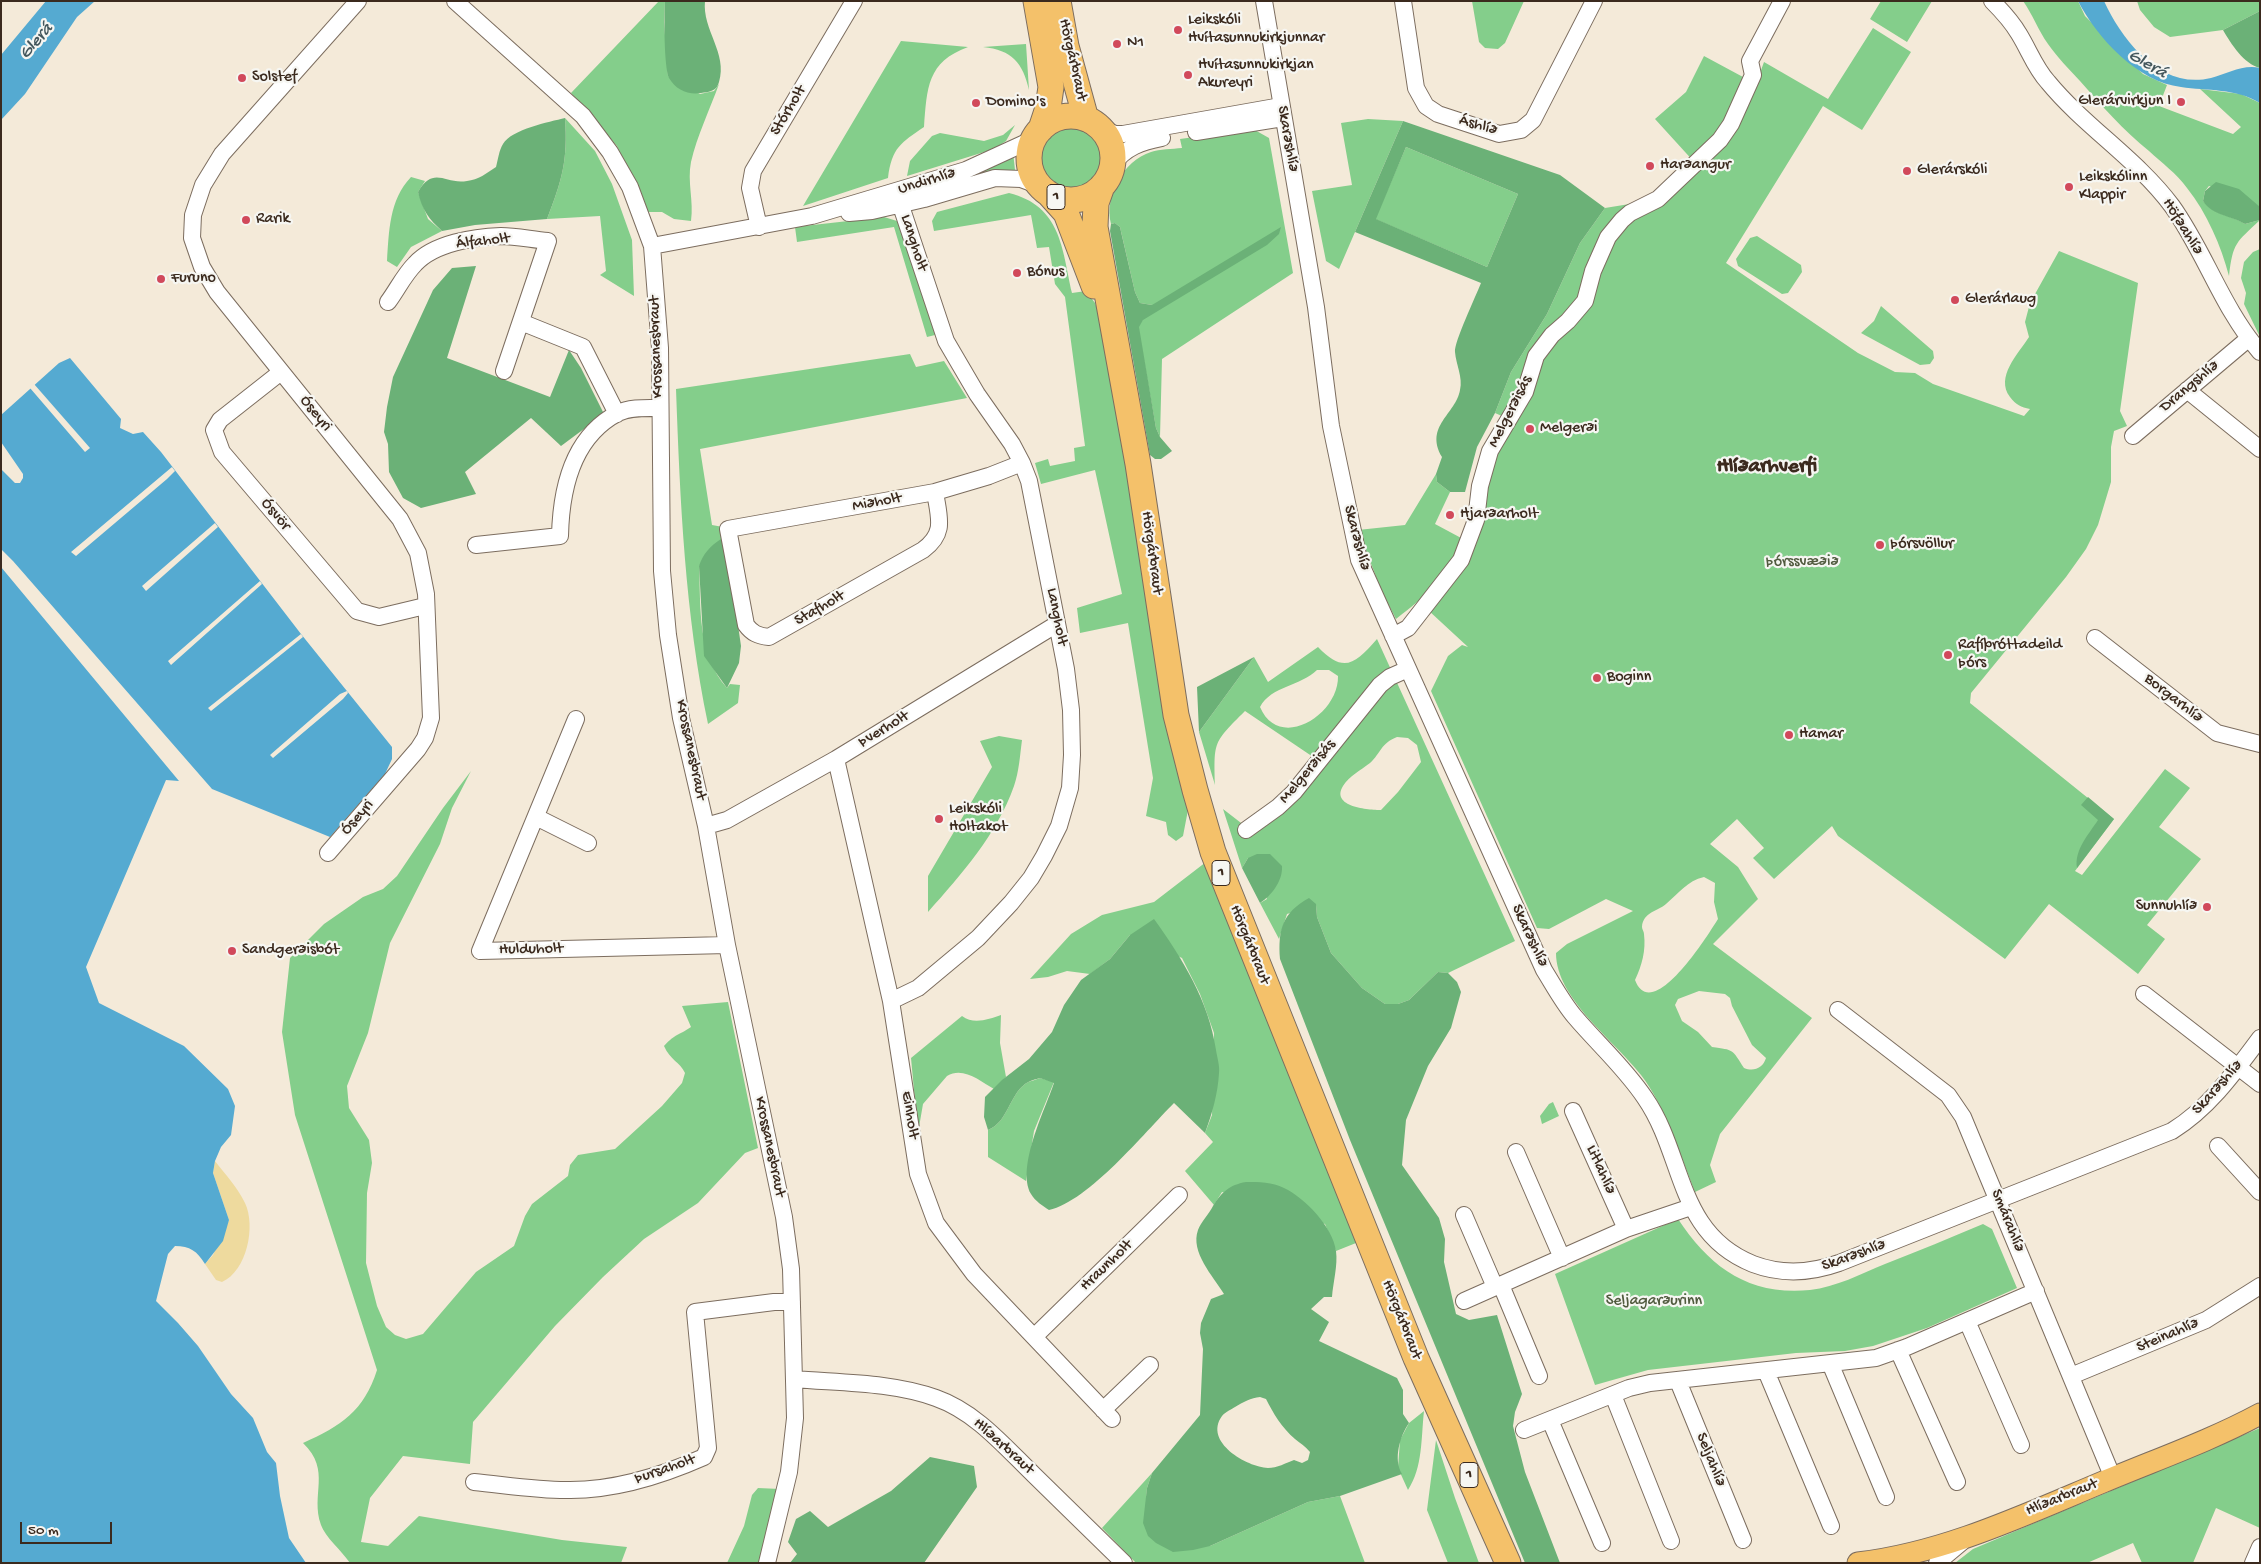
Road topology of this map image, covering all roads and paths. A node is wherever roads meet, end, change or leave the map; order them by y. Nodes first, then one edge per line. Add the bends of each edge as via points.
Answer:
1 (358, 1) edge
2 (455, 1) edge
3 (854, 1) edge
4 (1036, 1) edge
5 (1058, 1) edge
6 (1264, 1) edge
7 (1403, 1) edge
8 (1594, 1) edge
9 (1782, 1) edge
10 (1992, 1) edge
11 (1282, 112) junction
12 (1092, 123) junction
13 (1039, 132) junction
14 (1107, 176) junction
15 (1044, 190) junction
16 (898, 197) junction
17 (759, 227) junction
18 (652, 246) junction
19 (388, 302) dead end
20 (520, 322) junction
21 (2248, 339) junction
22 (2260, 352) edge
23 (1120, 362) junction
24 (504, 371) dead end
25 (281, 372) junction
26 (2187, 390) junction
27 (659, 408) junction
28 (617, 414) junction
29 (2133, 436) dead end
30 (2260, 449) edge
31 (1022, 463) junction
32 (935, 492) junction
33 (728, 529) joint
34 (476, 545) dead end
35 (425, 606) junction
36 (1057, 624) junction
37 (1392, 636) junction
38 (2095, 638) dead end
39 (1408, 669) junction
40 (576, 719) dead end
41 (2260, 744) edge
42 (836, 759) junction
43 (536, 817) junction
44 (706, 826) junction
45 (1246, 830) dead end
46 (588, 843) dead end
47 (328, 853) dead end
48 (727, 945) junction
49 (2144, 994) dead end
50 (891, 1001) junction
51 (1838, 1010) dead end
52 (2260, 1038) edge
53 (2238, 1067) junction
54 (2260, 1084) edge
55 (1573, 1110) dead end
56 (2218, 1146) dead end
57 (1516, 1152) dead end
58 (2260, 1192) edge
59 (1179, 1195) dead end
60 (1999, 1200) junction
61 (1691, 1207) junction
62 (1464, 1215) dead end
63 (1626, 1229) junction
64 (1562, 1258) junction
65 (1498, 1286) junction
66 (2260, 1286) edge
67 (2036, 1291) junction
68 (1464, 1301) dead end
69 (792, 1302) junction
70 (1967, 1321) junction
71 (1034, 1336) junction
72 (1898, 1350) junction
73 (1830, 1364) junction
74 (1150, 1365) dead end
75 (1766, 1371) junction
76 (1539, 1376) dead end
77 (2071, 1376) junction
78 (794, 1379) junction
79 (1678, 1381) junction
80 (1429, 1388) junction
81 (1613, 1395) junction
82 (2260, 1414) edge
83 (1550, 1420) junction
84 (1524, 1430) dead end
85 (2021, 1445) dead end
86 (2113, 1478) junction
87 (474, 1482) dead end
88 (1957, 1482) dead end
89 (1886, 1496) dead end
90 (1831, 1526) dead end
91 (1976, 1534) junction
92 (1743, 1540) dead end
93 (1671, 1541) dead end
94 (1602, 1543) dead end
95 (2260, 1547) edge
96 (1905, 1560) edge
97 (767, 1563) edge
98 (1124, 1563) edge
99 (1491, 1563) edge
100 (1508, 1563) edge
101 (1858, 1563) edge
102 (1937, 1563) edge
103 (2253, 1563) edge

1 - 25 street, Óseyri via 222,154 203,185 193,215 192,238 202,267 217,292
2 - 18 street, Krossanesbraut via 583,116 610,152 630,187
3 - 17 street, Stórholt via 753,171 750,188
4 - 13 highway, Hörgárbraut / 1 via 1051,87 1048,108
5 - 12 highway, Hörgárbraut / 1 via 1066,46
6 - 11 street, Skarðshlíð
7 - 8 street, Áshlíð via 1416,88 1422,101 1438,114 1506,134 1521,130 1533,120
9 - 37 street, Melgerðisás via 1750,61 1753,75 1731,124 1720,140 1658,199 1630,213 1608,238 1593,271 1585,300 1536,356 1524,392 1490,451 1480,486 1476,520 1461,560 1408,628
10 - 21 street, Höfðahlíð via 2018,32 2036,68 2048,82 2171,205
11 - 12 street via 1123,134 1108,132
11 - 14 street via 1145,141 1128,148
11 - 37 street, Skarðshlíð via 1316,307 1331,426 1354,542
12 - 13 highway, Hörgárbraut via 1078,117 1062,117
12 - 14 highway, Hörgárbraut / 1 via 1111,144
13 - 15 highway, Hörgárbraut / 1 via 1032,144 1030,161 1034,177
13 - 16 street, Undirhlíð via 1027,142
14 - 15 highway, 1 via 1093,194 1082,198 1059,198
14 - 23 highway, Hörgárbraut / 1 via 1096,203 1095,227
15 - 16 street, Undirhlíð via 1021,179 995,178
15 - 23 highway, Hörgárbraut / 1 via 1066,213 1075,232
16 - 17 street, Undirhlíð
16 - 31 street, Langholt via 946,340
17 - 18 street, Undirhlíð
18 - 27 street, Krossanesbraut via 660,348
19 - 20 street, Álfaholt via 415,264 426,254 448,245 502,236 548,241
20 - 24 street, Álfaholt
20 - 28 street via 583,347
21 - 22 street, Höfðahlíð
21 - 26 street, Drangshlíð
23 - 80 highway, Hörgárbraut / 1 via 1176,715 1208,836
25 - 35 street, Óseyri via 400,519 418,553 426,594
25 - 35 street, Ósvör via 220,420 214,430 222,452 357,611 379,617
26 - 29 street, Drangshlíð
26 - 30 street
27 - 28 street
27 - 44 street, Krossanesbraut via 662,571 668,635 681,718
28 - 34 street via 597,429 569,469 562,501 560,536
31 - 32 street, Miðholt
31 - 36 street, Langholt via 1029,482
32 - 33 street, Miðholt
32 - 33 street, Stafholt via 940,521 939,533 932,543 769,638 759,636 746,625
35 - 47 street, Óseyri via 429,728 418,749
36 - 42 street, Þverholt
36 - 50 street, Langholt via 1069,694 1072,755 1070,788 1060,826 1031,878 984,931 918,988
37 - 39 street, Skarðshlíð
38 - 41 street, Borgarhlíð via 2217,733
39 - 45 street, Melgerðisás via 1380,685 1294,792
39 - 61 street, Skarðshlíð via 1544,970 1574,1016 1646,1100
40 - 43 street, Hulduholt
42 - 44 street, Þverholt via 727,820
42 - 50 street, Einholt
43 - 46 street
43 - 48 street, Hulduholt via 480,951
44 - 48 street, Krossanesbraut
48 - 69 street, Krossanesbraut via 784,1218
49 - 53 street
50 - 71 street, Einholt via 918,1174 936,1223 974,1274
51 - 60 street, Smárahlíð via 1948,1095 1967,1124
52 - 53 street, Skarðshlíð
53 - 54 street
53 - 60 street, Skarðshlíð via 2208,1103 2172,1131
55 - 63 street, Litlahlíð
56 - 58 street
57 - 64 street
59 - 71 street, Hraunholt
60 - 61 street, Skarðshlíð via 1839,1263 1800,1272 1773,1270 1733,1253 1705,1229
60 - 67 street, Smárahlíð
61 - 63 street
62 - 65 street
63 - 64 street
64 - 65 street
65 - 68 street
65 - 76 street
66 - 77 street, Steinahlíð via 2206,1320
67 - 70 street
67 - 77 street, Smárahlíð
69 - 78 street, Krossanesbraut
69 - 87 street, Þursaholt via 695,1312 708,1448 704,1456 642,1480 610,1486 567,1490
70 - 72 street
70 - 85 street
71 - 74 street, Einholt via 1108,1414
72 - 73 street via 1876,1358
72 - 88 street
73 - 75 street
73 - 89 street
75 - 79 street
75 - 90 street
77 - 86 street, Smárahlíð
78 - 97 street, Krossanesbraut via 795,1418 789,1472
78 - 98 street, Hlíðarbraut via 912,1392 937,1398 961,1410 987,1429
79 - 81 street via 1650,1383
79 - 92 street, Seljahlíð
80 - 99 highway, Hörgárbraut / 1 via 1449,1464
80 - 100 highway, Hörgárbraut / 1
81 - 83 street
81 - 93 street
82 - 86 main road, Hlíðarbraut
83 - 84 street
83 - 94 street
86 - 91 main road, Hlíðarbraut
91 - 96 main road, Hlíðarbraut
91 - 102 street
95 - 103 street
96 - 101 main road, Hlíðarbraut

